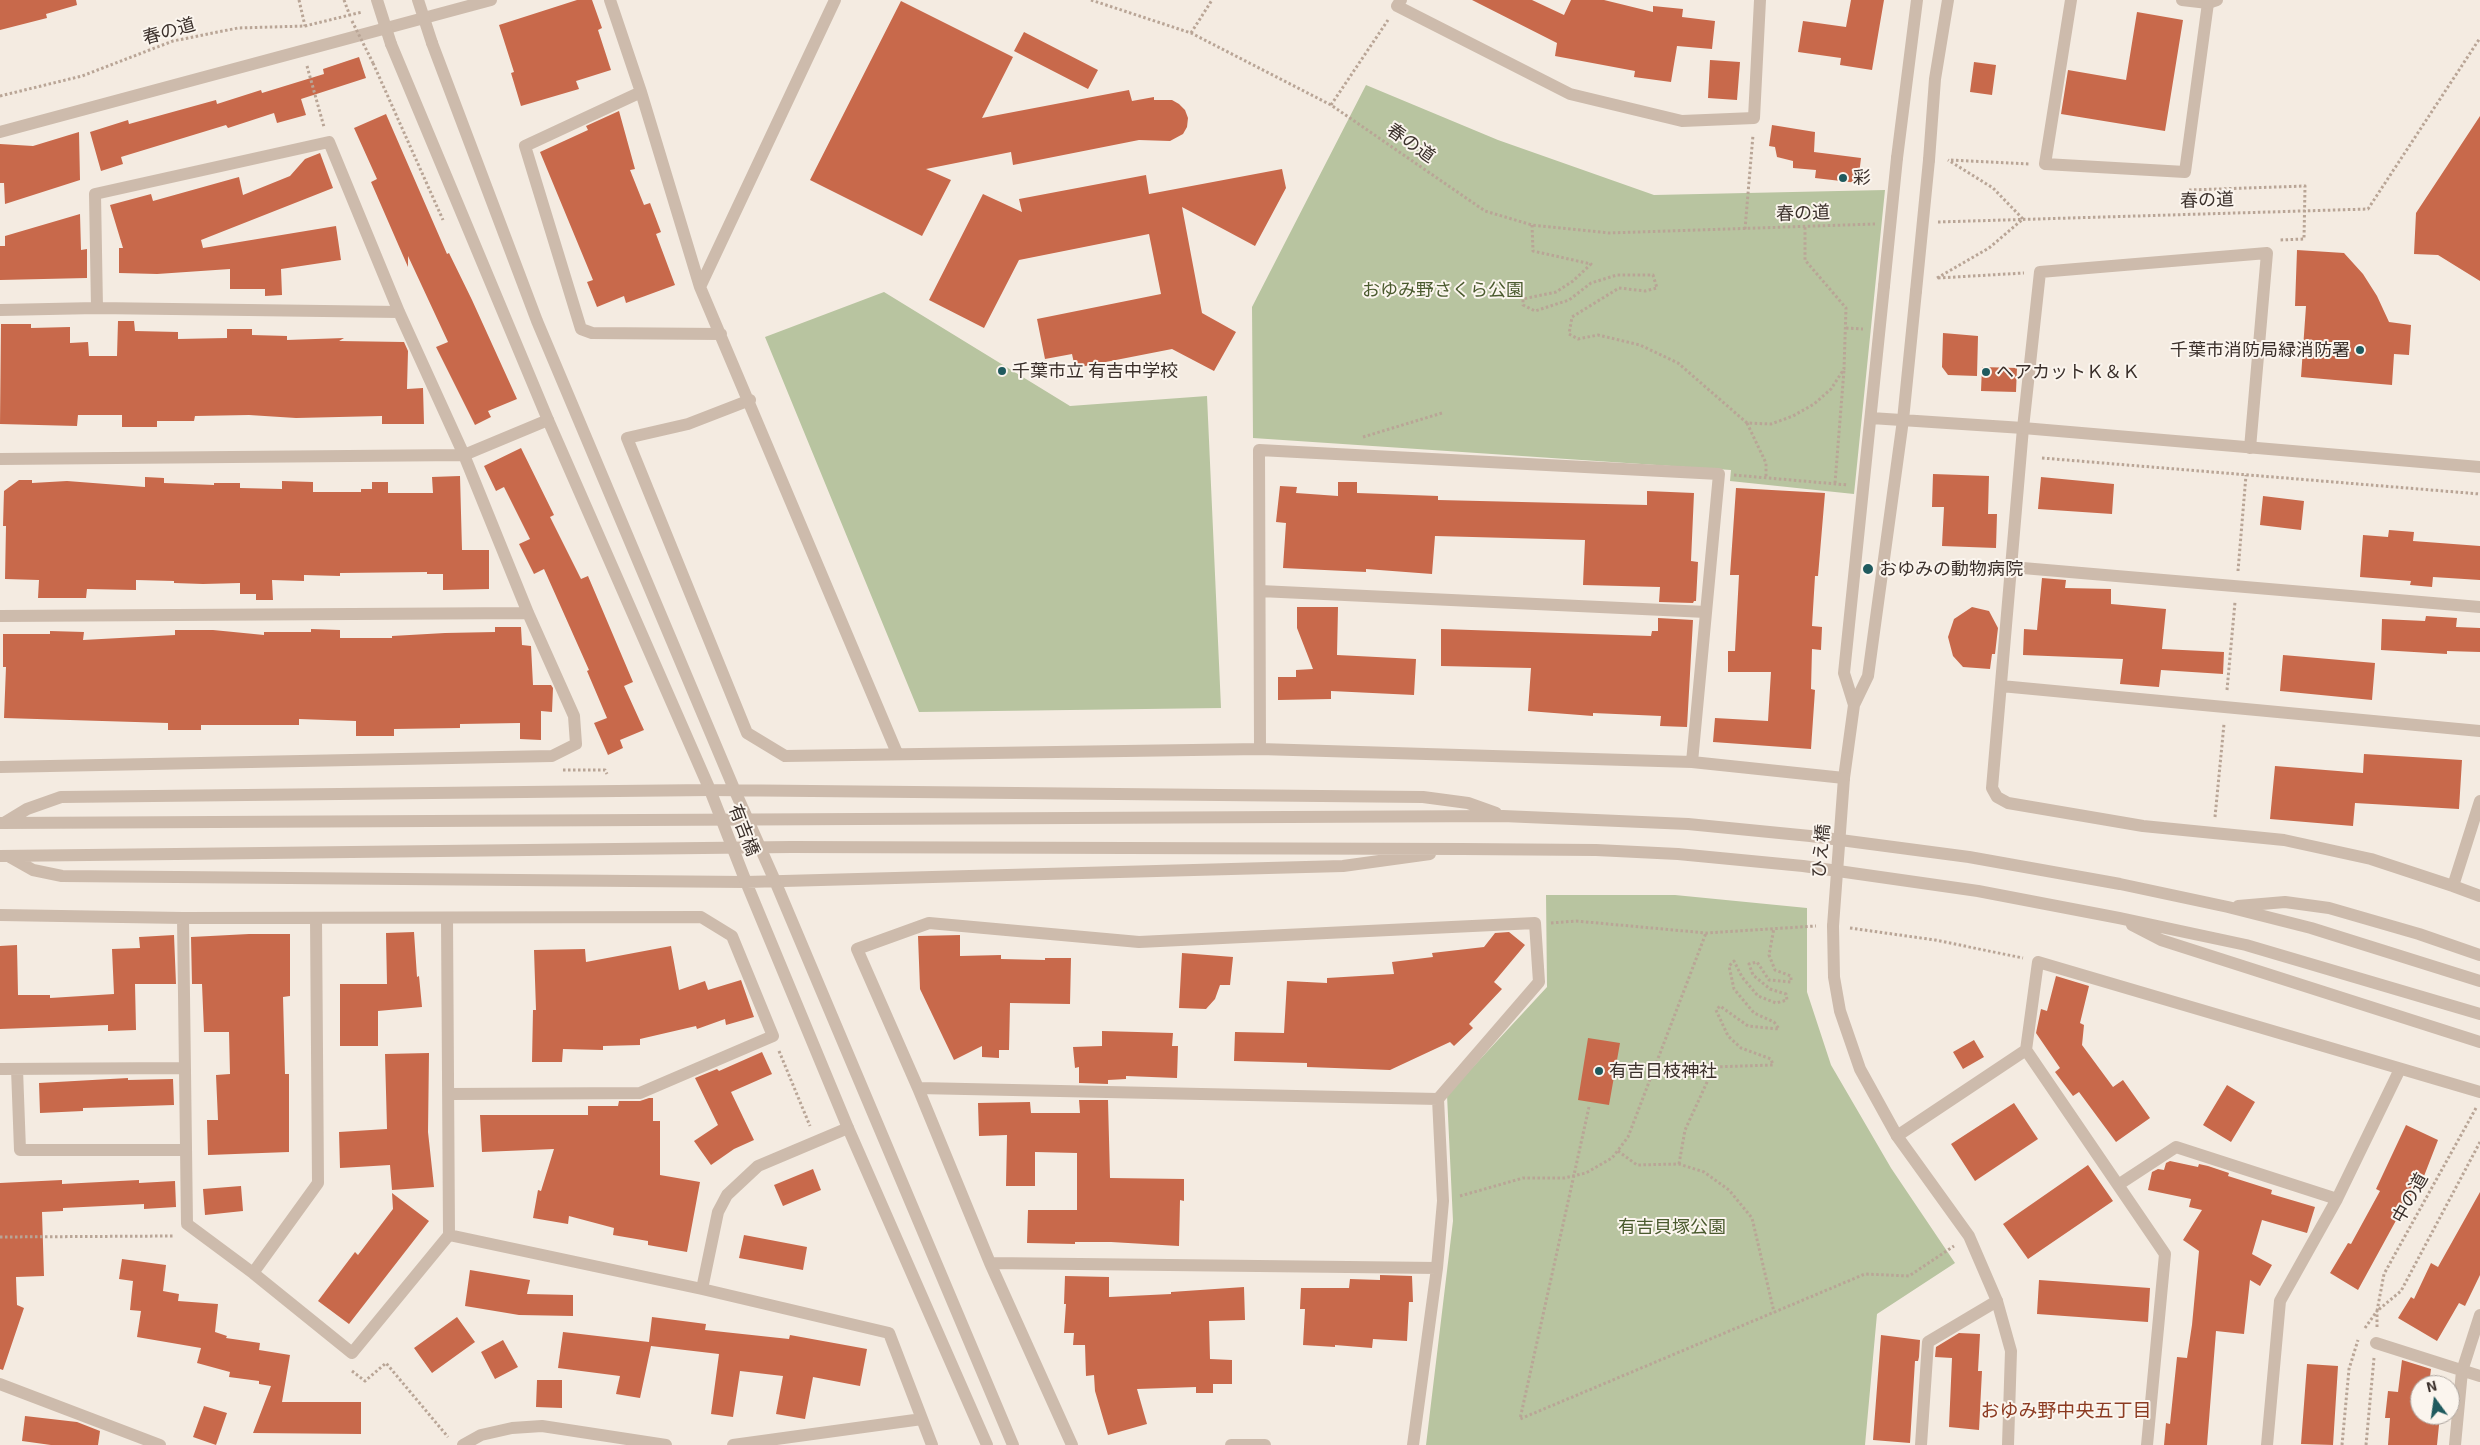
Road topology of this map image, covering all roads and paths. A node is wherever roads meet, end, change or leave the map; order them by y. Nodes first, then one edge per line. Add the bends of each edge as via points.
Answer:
1 (299, 0) edge
2 (344, 0) edge
3 (377, 0) edge
4 (418, 0) edge
5 (491, 0) edge
6 (610, 0) edge
7 (835, 0) edge
8 (1091, 0) edge
9 (1212, 0) edge
10 (1760, 0) edge
11 (1917, 0) edge
12 (1948, 0) edge
13 (2071, 0) edge
14 (2182, 0) edge
15 (1098, 1) edge
16 (2212, 2) edge
17 (1399, 3) edge
18 (350, 15) junction
19 (305, 26) junction
20 (1191, 33) junction
21 (2480, 38) edge
22 (302, 51) junction
23 (641, 92) junction
24 (0, 96) edge
25 (1331, 105) junction
26 (1754, 118) junction
27 (0, 132) edge
28 (329, 142) junction
29 (1929, 160) junction
30 (1948, 160) junction
31 (2045, 164) junction
32 (2185, 172) junction
33 (2304, 211) junction
34 (2023, 219) junction
35 (1934, 222) dead end
36 (445, 223) dead end
37 (1884, 224) dead end
38 (1532, 225) junction
39 (1805, 227) junction
40 (1745, 229) junction
41 (2267, 253) junction
42 (2040, 272) junction
43 (1937, 278) junction
44 (1916, 285) junction
45 (700, 287) junction
46 (97, 308) junction
47 (0, 310) edge
48 (399, 312) junction
49 (721, 334) junction
50 (1844, 369) junction
51 (750, 400) junction
52 (1442, 413) dead end
53 (1871, 418) junction
54 (548, 420) junction
55 (1903, 420) junction
56 (1747, 424) junction
57 (2023, 428) junction
58 (1358, 439) dead end
59 (2250, 448) junction
60 (464, 455) junction
61 (2042, 458) dead end
62 (0, 459) edge
63 (2480, 467) edge
64 (1719, 474) junction
65 (2246, 474) junction
66 (1766, 478) junction
67 (1835, 484) junction
68 (1864, 486) junction
69 (2480, 494) edge
70 (2011, 567) junction
71 (2236, 588) junction
72 (1260, 591) junction
73 (2480, 607) edge
74 (1706, 612) junction
75 (528, 613) junction
76 (0, 616) edge
77 (2001, 686) junction
78 (1854, 705) junction
79 (2226, 706) junction
80 (2480, 731) edge
81 (1260, 749) junction
82 (897, 753) junction
83 (1692, 762) junction
84 (0, 767) edge
85 (1844, 778) junction
86 (710, 790) junction
87 (735, 791) junction
88 (2480, 802) edge
89 (1503, 816) junction
90 (2, 823) edge
91 (2213, 833) junction
92 (1462, 849) junction
93 (4, 856) edge
94 (775, 881) junction
95 (746, 882) junction
96 (2453, 886) junction
97 (2480, 896) edge
98 (2228, 907) junction
99 (0, 915) edge
100 (183, 918) junction
101 (316, 918) junction
102 (447, 918) junction
103 (2119, 918) junction
104 (1535, 923) junction
105 (1832, 926) junction
106 (1774, 928) junction
107 (1706, 933) junction
108 (2480, 955) edge
109 (2038, 962) junction
110 (2480, 981) edge
111 (2480, 1014) edge
112 (773, 1036) junction
113 (2480, 1042) edge
114 (2026, 1050) junction
115 (185, 1068) junction
116 (0, 1069) edge
117 (17, 1069) junction
118 (2400, 1069) junction
119 (918, 1088) junction
120 (2480, 1092) edge
121 (450, 1094) junction
122 (1438, 1099) junction
123 (2480, 1104) edge
124 (1589, 1107) dead end
125 (848, 1128) junction
126 (812, 1129) dead end
127 (1897, 1136) junction
128 (2480, 1142) edge
129 (186, 1150) junction
130 (1618, 1150) junction
131 (1679, 1164) junction
132 (1574, 1176) junction
133 (2118, 1185) junction
134 (2336, 1199) junction
135 (1443, 1201) junction
136 (449, 1235) junction
137 (0, 1236) edge
138 (178, 1236) dead end
139 (1969, 1236) junction
140 (990, 1264) junction
141 (1437, 1268) junction
142 (254, 1273) junction
143 (702, 1289) junction
144 (1997, 1301) junction
145 (2377, 1310) junction
146 (1774, 1312) junction
147 (2480, 1315) edge
148 (2363, 1330) dead end
149 (2359, 1337) dead end
150 (2376, 1343) junction
151 (350, 1369) dead end
152 (2462, 1371) junction
153 (2480, 1376) edge
154 (0, 1384) edge
155 (922, 1419) junction
156 (160, 1445) edge
157 (454, 1445) edge
158 (463, 1445) edge
159 (666, 1445) edge
160 (733, 1445) edge
161 (932, 1445) edge
162 (987, 1445) edge
163 (1013, 1445) edge
164 (1072, 1445) edge
165 (1231, 1445) edge
166 (1265, 1445) edge
167 (1413, 1445) edge
168 (1921, 1445) edge
169 (2008, 1445) edge
170 (2147, 1445) edge
171 (2267, 1445) edge
172 (2342, 1445) edge
173 (2366, 1445) edge
174 (2455, 1445) edge

1 - 19 path
2 - 18 path
3 - 54 street, 有吉橋, bridge via 391,44
4 - 87 street, 有吉橋, bridge via 537,321
5 - 22 street
6 - 23 street
7 - 45 street
8 - 15 path, 春の道
9 - 20 path
10 - 26 street
11 - 53 street, bridge via 1897,158
12 - 29 street via 1935,79
13 - 31 street
14 - 16 street
15 - 20 path, 春の道
16 - 32 street
17 - 25 path
17 - 26 street via 1570,94 1682,120
18 - 19 path, 春の道
18 - 36 path, bridge
19 - 24 path, 春の道 via 238,28 173,41 82,76
20 - 25 path, 春の道
21 - 33 path, 春の道 via 2368,209
22 - 27 street
22 - 28 path
23 - 45 street
23 - 49 street via 525,146 581,329 592,333
25 - 38 path, 春の道 via 1485,211
26 - 40 path
28 - 46 street via 95,194
28 - 48 street
29 - 30 path
29 - 44 street, bridge
30 - 31 path
30 - 34 path via 1993,188
31 - 32 street
32 - 33 path via 2184,190 2305,186
33 - 34 path, 春の道
33 - 41 path via 2304,239 2269,240
34 - 35 path, 春の道
34 - 43 path via 1989,248
37 - 39 path, 春の道
38 - 40 path, 春の道 via 1609,233
38 - 56 path via 1533,251 1591,264 1556,292 1522,299 1523,305 1535,311 1568,300 1591,283 1617,275 1653,275 1657,288 1645,291 1619,288 1572,317 1570,334 1578,339 1598,335 1640,345 1678,363
39 - 40 path, 春の道
39 - 50 path via 1805,260 1846,308
41 - 42 street
41 - 59 street
42 - 43 path
42 - 57 street
43 - 44 path
44 - 55 street
45 - 49 street
46 - 47 street
46 - 48 street
48 - 60 street
49 - 51 street
50 - 56 path via 1831,389 1793,416 1771,424
50 - 67 path
51 - 82 street
51 - 82 street via 688,424 627,438 747,733 785,756
52 - 58 path
53 - 55 street
53 - 68 street
54 - 60 street
54 - 86 street, 有吉橋
55 - 57 street
55 - 78 street via 1868,676
56 - 66 path via 1766,463
57 - 59 street
57 - 70 street
59 - 63 street
60 - 62 street
60 - 75 street
61 - 65 path
64 - 66 path
64 - 72 street via 1259,450
64 - 74 street
65 - 69 path
65 - 71 path
66 - 67 path
67 - 68 path
68 - 78 street via 1844,673
70 - 71 street
70 - 77 street
71 - 73 street
71 - 79 path
72 - 74 street
72 - 81 street
74 - 83 street
75 - 76 street
75 - 84 street via 574,716 576,744 552,756
77 - 79 street
77 - 91 street via 1992,788 1997,797 2008,803 2144,826
78 - 85 street, ひえ橋
79 - 80 street
79 - 91 path
81 - 82 street
81 - 83 street
83 - 85 street
85 - 105 street, ひえ橋, bridge
86 - 87 street
86 - 90 street via 61,797 27,809
86 - 95 street, 有吉橋, bridge
87 - 89 street via 1422,797 1468,803
87 - 94 street, 有吉橋, bridge
88 - 96 street
89 - 90 street
89 - 98 street via 1688,824 1810,836 1970,857
91 - 96 street via 2284,840 2370,859
92 - 93 street via 792,847
92 - 94 street via 1343,866
92 - 103 street via 1678,854 1803,866 1978,891
93 - 95 street via 33,870 62,876
94 - 95 street
94 - 163 street, 有吉橋
95 - 125 street, 有吉橋
96 - 97 street
98 - 108 street via 2285,902 2329,908
98 - 110 street via 2311,928
99 - 100 street
100 - 101 street
100 - 115 street
101 - 102 street
101 - 142 street via 318,1183
102 - 112 street via 701,917 732,936
102 - 121 street
103 - 111 street via 2246,946
103 - 113 street via 2161,940
104 - 107 path via 1576,921
104 - 119 street via 1139,942 929,923 857,948
104 - 122 street via 1538,982
105 - 106 path
105 - 109 path via 1935,940
105 - 127 street, ひえ橋 via 1834,977 1848,1042
106 - 107 path
106 - 131 path via 1769,955 1775,970 1791,976 1791,982 1769,980 1757,962 1749,964 1753,976 1770,989 1786,994 1787,1000 1776,1002 1758,996 1734,961 1729,966 1734,989 1754,1014 1774,1022 1779,1029 1748,1026 1720,1006 1716,1010 1728,1036 1741,1048 1771,1059 1773,1065 1714,1067 1685,1130
107 - 130 path via 1628,1137
109 - 114 street
109 - 118 street
112 - 121 street via 640,1093
112 - 126 path
114 - 127 street
114 - 133 street
115 - 117 street
115 - 129 street
116 - 117 street
117 - 129 street via 20,1150
118 - 120 street
118 - 134 street
119 - 122 street
119 - 140 street
121 - 136 street
122 - 135 street
123 - 145 path, 中の道 via 2384,1274
124 - 132 path
125 - 143 street via 758,1166 727,1195 718,1212
125 - 162 street, 有吉橋
127 - 139 street, ひえ橋
128 - 145 path, 中の道 via 2402,1291
129 - 142 street via 187,1224
130 - 131 path via 1637,1165
130 - 132 path via 1612,1158
131 - 146 path via 1704,1172 1729,1190 1752,1218
132 - 135 path via 1523,1178
132 - 146 path via 1520,1419
133 - 134 street via 2176,1147
133 - 170 street via 2165,1254
134 - 171 street via 2280,1301
135 - 141 street
136 - 142 street via 352,1353
136 - 143 street
137 - 138 path
139 - 144 street, ひえ橋
139 - 146 path via 1910,1276 1865,1274
140 - 141 street
140 - 164 street
141 - 167 street
143 - 155 street via 889,1333
144 - 168 street via 1928,1342
144 - 169 street, ひえ橋 via 2011,1351
145 - 148 path, 中の道
145 - 150 path, 中の道
147 - 152 street
149 - 172 path via 2349,1369
150 - 152 street
150 - 173 path, 中の道
151 - 157 path via 365,1381 386,1363
152 - 153 street
152 - 174 street
154 - 156 street
155 - 160 street
155 - 161 street
158 - 159 street via 480,1435 542,1426
165 - 166 street

